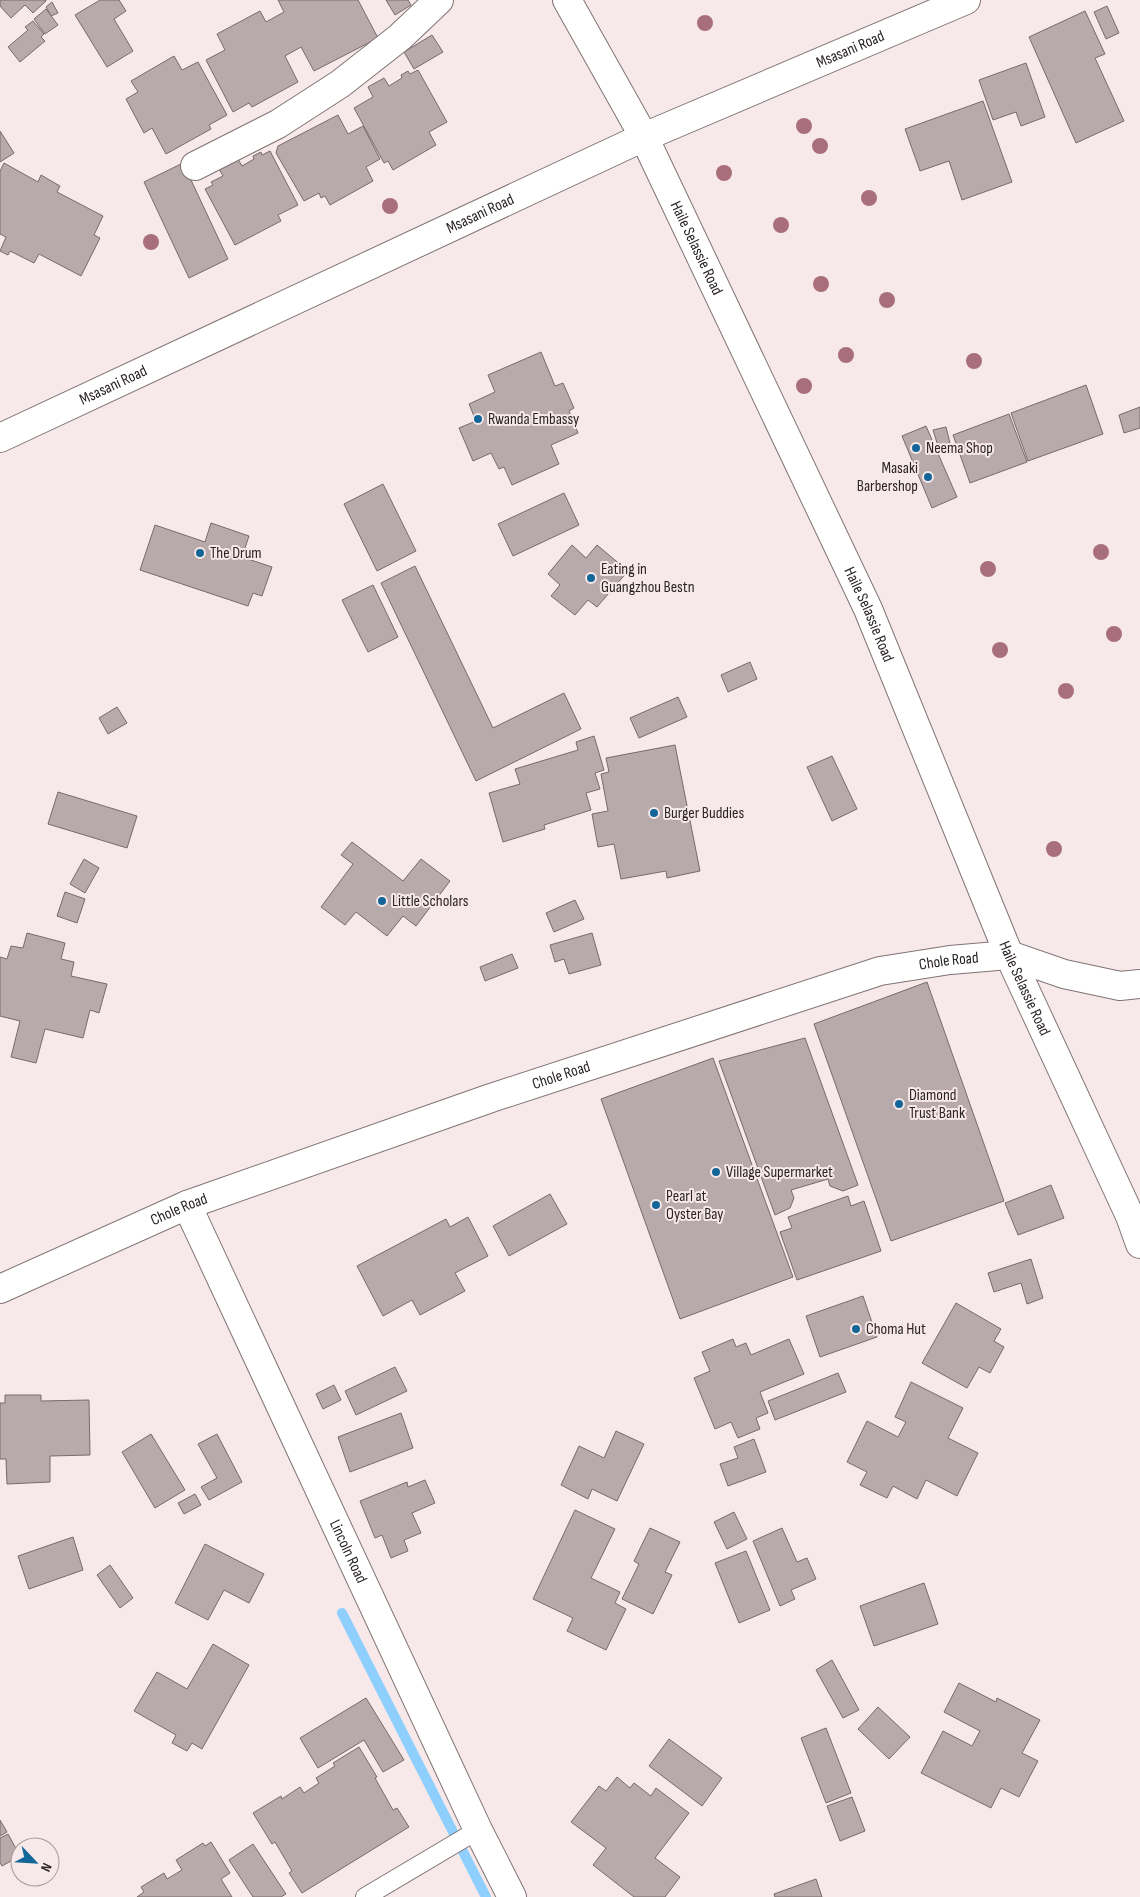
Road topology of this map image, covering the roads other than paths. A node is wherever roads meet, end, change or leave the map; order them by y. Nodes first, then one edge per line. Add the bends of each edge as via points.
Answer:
1 (439, 0) edge
2 (567, 0) edge
3 (966, 0) edge
4 (644, 137) junction
5 (195, 166) dead end
6 (0, 438) edge
7 (1009, 955) junction
8 (1140, 984) edge
9 (187, 1206) junction
10 (1138, 1232) edge
11 (0, 1289) edge
12 (478, 1830) junction
13 (365, 1897) edge
14 (512, 1897) edge

1 - 5 street via 394,43 340,84 278,124
2 - 4 street, Haile Selassie Road
3 - 4 street, Msasani Road
4 - 6 street, Msasani Road
4 - 7 street, Haile Selassie Road via 868,609
7 - 8 street, Chole Road via 1064,974 1120,986
7 - 9 street, Chole Road via 880,971 491,1098
7 - 10 street, Haile Selassie Road
9 - 11 street, Chole Road
9 - 12 street, Lincoln Road
12 - 13 lane
12 - 14 street, Lincoln Road

